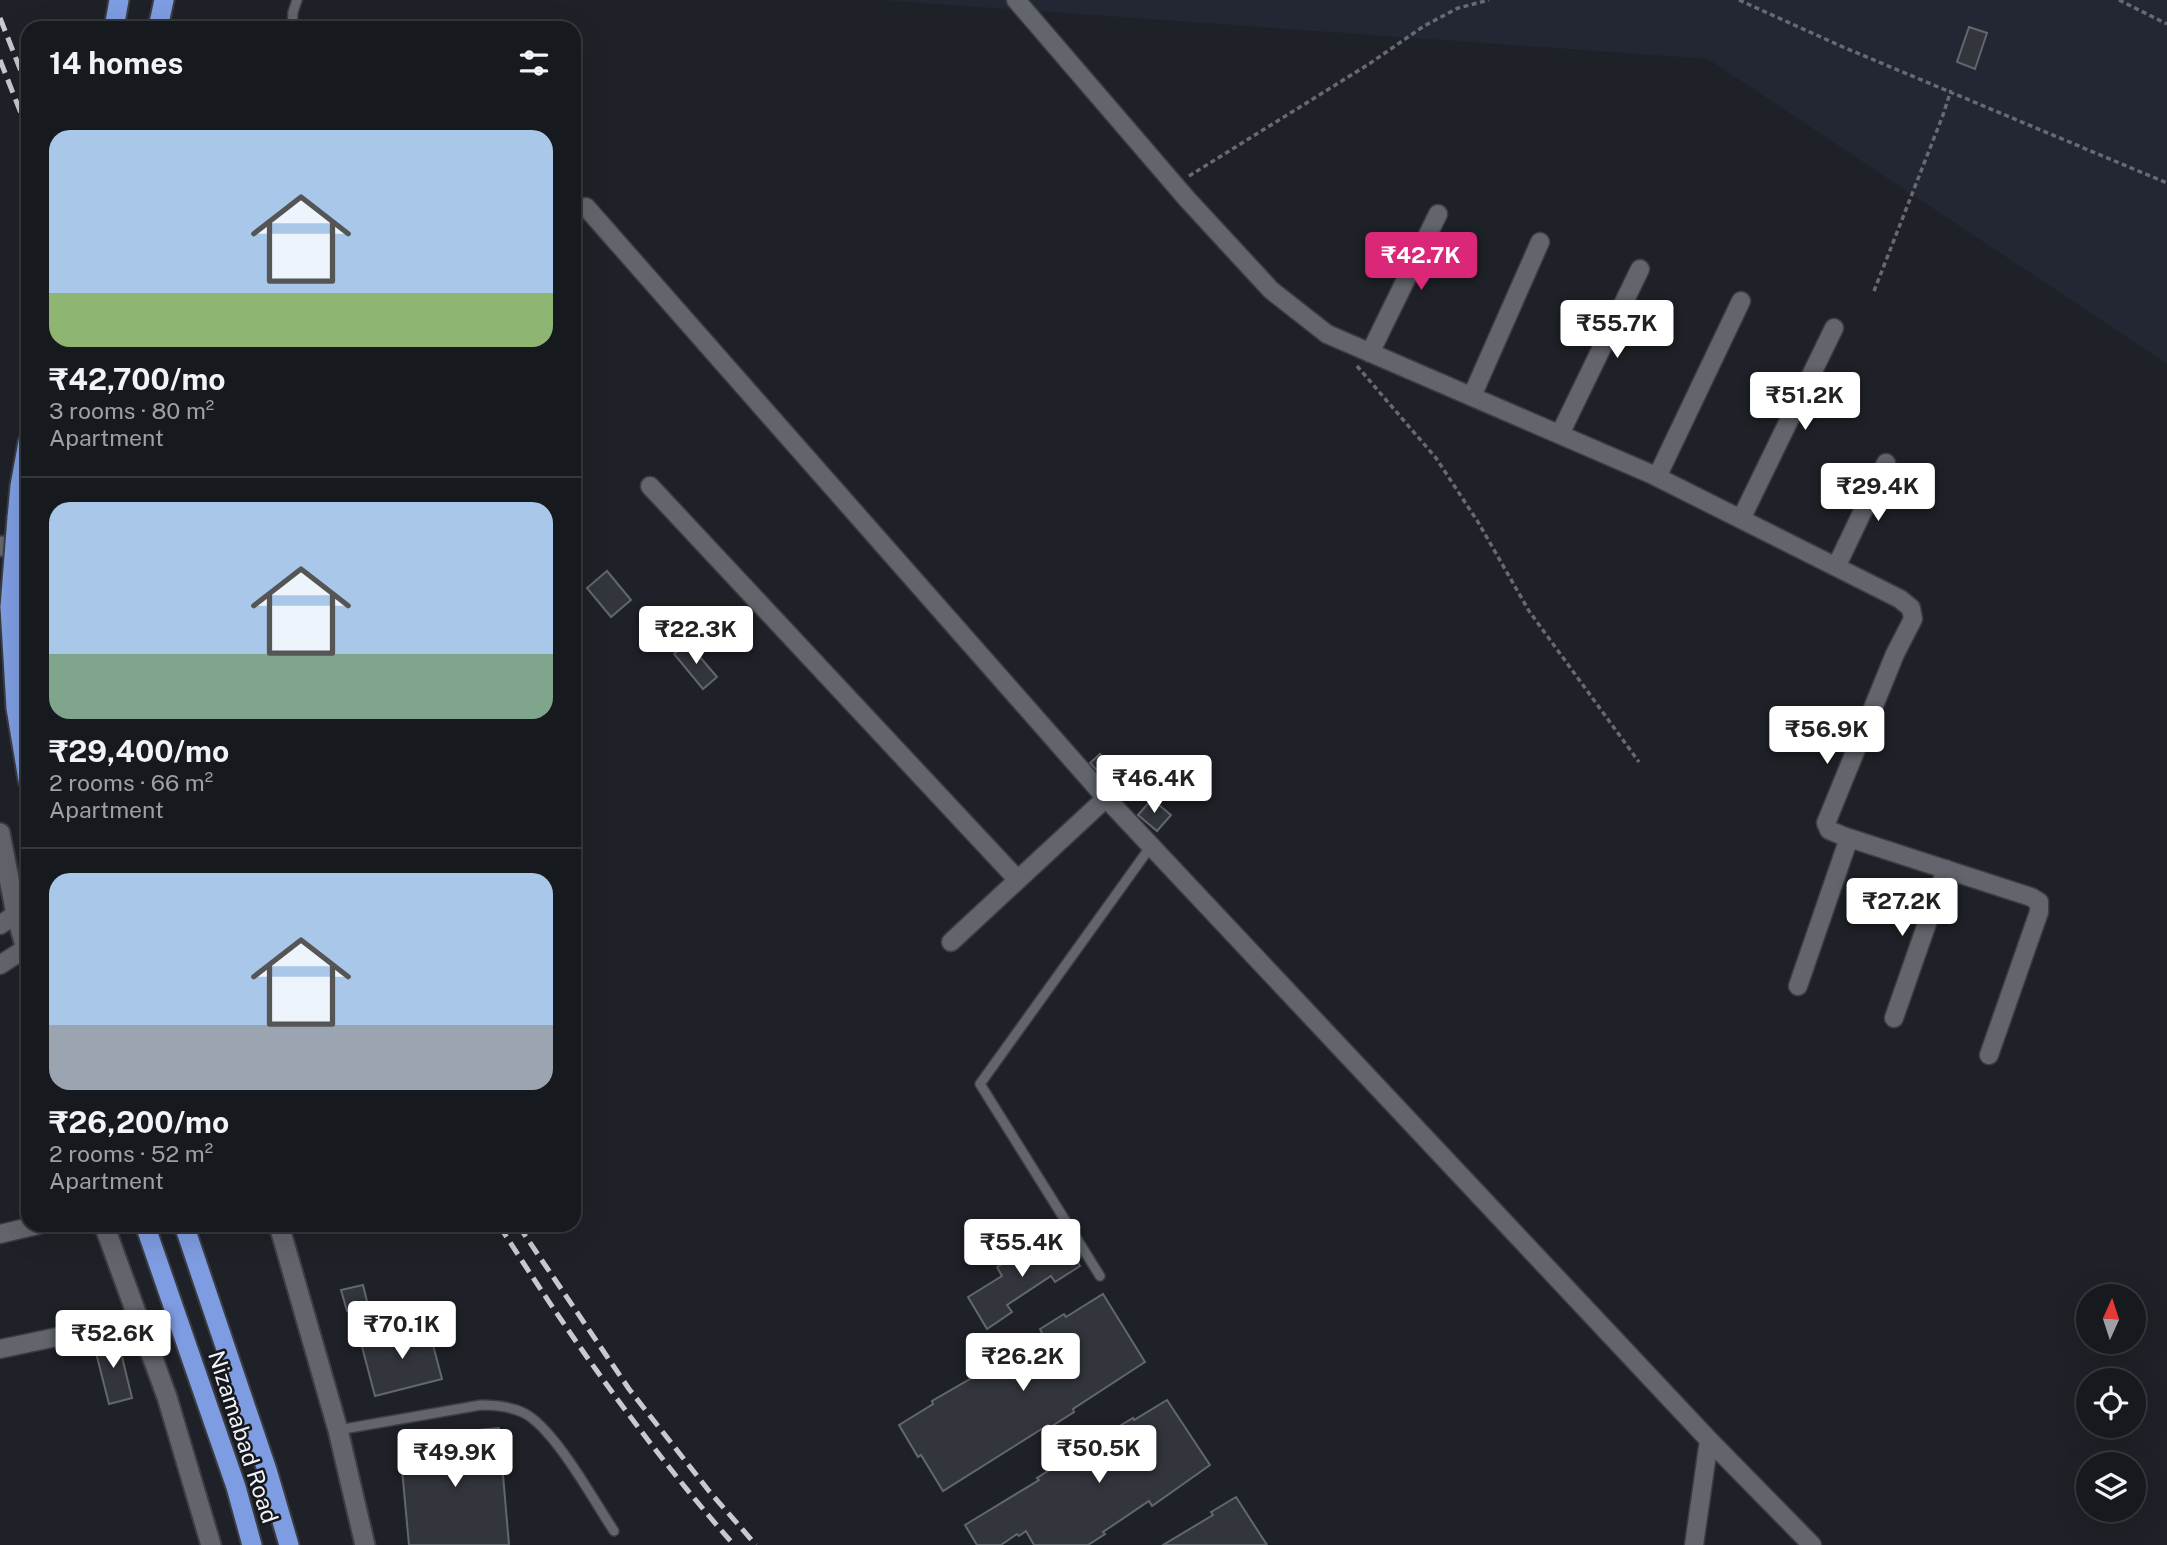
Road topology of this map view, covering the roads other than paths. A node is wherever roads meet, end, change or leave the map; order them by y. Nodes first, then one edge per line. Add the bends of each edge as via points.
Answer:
1 (120, 0) edge
2 (164, 0) edge
3 (298, 0) edge
4 (1016, 0) edge
5 (116, 21) edge
6 (160, 21) edge
7 (292, 21) edge
8 (586, 207) dead end
9 (1438, 214) dead end
10 (1540, 242) dead end
11 (1640, 269) dead end
12 (1741, 301) dead end
13 (1834, 328) dead end
14 (1370, 353) junction
15 (1472, 396) junction
16 (1560, 434) junction
17 (1886, 463) dead end
18 (1657, 478) junction
19 (21, 480) edge
20 (650, 486) dead end
21 (1741, 519) junction
22 (0, 546) edge
23 (21, 549) edge
24 (1836, 567) junction
25 (21, 738) edge
26 (1105, 798) junction
27 (0, 833) edge
28 (1849, 838) junction
29 (1151, 846) junction
30 (1946, 869) junction
31 (1018, 880) junction
32 (8, 920) edge
33 (21, 942) edge
34 (951, 942) dead end
35 (21, 955) edge
36 (0, 965) edge
37 (1798, 986) dead end
38 (1894, 1018) dead end
39 (1989, 1055) dead end
40 (21, 1229) edge
41 (107, 1232) edge
42 (147, 1232) edge
43 (186, 1232) edge
44 (281, 1232) edge
45 (0, 1234) edge
46 (1100, 1276) dead end
47 (138, 1320) junction
48 (0, 1349) edge
49 (338, 1430) junction
50 (1709, 1440) junction
51 (614, 1531) dead end
52 (211, 1545) edge
53 (252, 1545) edge
54 (289, 1545) edge
55 (365, 1545) edge
56 (1694, 1545) edge
57 (1812, 1545) edge

1 - 5 highway
2 - 6 highway
3 - 7 lane
4 - 14 street via 1271,290 1327,334
8 - 26 street
9 - 14 street
10 - 15 street
11 - 16 street
12 - 18 street
13 - 21 street
14 - 15 street
15 - 16 street
16 - 18 street
17 - 24 street
18 - 21 street
19 - 25 highway, bridge via 10,607
20 - 31 street
21 - 24 street
22 - 23 main road
24 - 28 street via 1900,599 1911,608 1913,618 1829,811 1829,830
26 - 29 street
26 - 31 street
27 - 32 main road
28 - 30 street
28 - 37 street
29 - 46 lane via 980,1084
29 - 50 street
30 - 38 street
30 - 39 street via 2039,902
31 - 34 street
32 - 33 main road
35 - 36 street
40 - 45 street
41 - 47 main road
42 - 53 highway, Nizamabad Road
43 - 54 highway, Nizamabad Road
44 - 49 main road
47 - 48 street
47 - 52 main road via 167,1397
49 - 51 lane via 481,1405 525,1414 555,1441
49 - 55 main road
50 - 56 street
50 - 57 street

